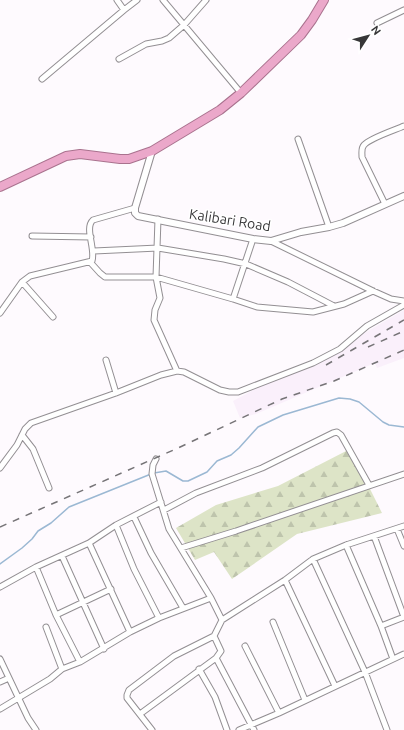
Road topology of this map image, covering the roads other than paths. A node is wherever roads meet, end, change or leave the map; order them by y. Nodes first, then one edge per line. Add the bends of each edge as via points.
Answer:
1 (117, 0) edge
2 (138, 0) edge
3 (163, 0) edge
4 (206, 0) edge
5 (324, 0) edge
6 (124, 10) junction
7 (404, 10) edge
8 (376, 23) dead end
9 (184, 25) junction
10 (119, 59) dead end
11 (42, 79) dead end
12 (241, 94) junction
13 (404, 126) edge
14 (298, 139) dead end
15 (152, 151) junction
16 (0, 187) edge
17 (404, 196) edge
18 (385, 204) junction
19 (135, 208) junction
20 (158, 219) junction
21 (329, 227) junction
22 (32, 236) dead end
23 (91, 237) junction
24 (253, 239) junction
25 (271, 241) junction
26 (158, 248) junction
27 (94, 252) junction
28 (90, 262) junction
29 (246, 264) junction
30 (156, 277) junction
31 (22, 282) junction
32 (373, 291) junction
33 (233, 299) junction
34 (404, 301) edge
35 (404, 305) edge
36 (334, 306) junction
37 (0, 313) edge
38 (53, 317) dead end
39 (106, 360) dead end
40 (177, 371) junction
41 (116, 393) junction
42 (22, 435) junction
43 (156, 459) dead end
44 (0, 468) edge
45 (404, 474) edge
46 (369, 485) junction
47 (49, 488) dead end
48 (161, 502) junction
49 (164, 510) junction
50 (134, 516) junction
51 (116, 525) junction
52 (404, 526) edge
53 (397, 529) junction
54 (374, 536) junction
55 (89, 543) junction
56 (346, 545) junction
57 (404, 546) edge
58 (181, 548) junction
59 (62, 556) junction
60 (313, 559) junction
61 (36, 568) junction
62 (285, 580) junction
63 (0, 587) edge
64 (111, 589) junction
65 (211, 598) junction
66 (83, 602) junction
67 (183, 608) junction
68 (56, 615) junction
69 (404, 617) edge
70 (159, 618) junction
71 (222, 620) junction
72 (273, 622) dead end
73 (381, 626) junction
74 (46, 627) dead end
75 (130, 632) junction
76 (214, 636) junction
77 (245, 646) dead end
78 (104, 649) junction
79 (404, 654) edge
80 (216, 658) junction
81 (0, 659) edge
82 (393, 659) junction
83 (80, 662) junction
84 (62, 669) junction
85 (199, 669) junction
86 (365, 672) junction
87 (9, 678) junction
88 (0, 682) edge
89 (335, 686) junction
90 (19, 698) junction
91 (305, 700) junction
92 (0, 709) edge
93 (279, 713) junction
94 (140, 714) junction
95 (253, 728) edge
96 (36, 730) edge
97 (152, 730) edge
98 (227, 730) edge
99 (239, 730) edge
100 (388, 730) edge

1 - 6 street
2 - 6 street
3 - 9 street
4 - 9 street
5 - 12 highway via 301,34
6 - 11 street
7 - 8 street
9 - 10 street via 169,38 146,44
9 - 12 street
12 - 15 highway via 220,110
13 - 18 street via 364,144 361,150
14 - 21 street
15 - 16 highway via 129,159 80,154 66,156
15 - 19 street
17 - 18 street, Kalibari Road
18 - 21 street, Kalibari Road
19 - 20 street, Kalibari Road via 135,213 140,217
19 - 23 street via 93,220 89,226
20 - 24 street, Kalibari Road
20 - 26 street
21 - 25 street, Kalibari Road
22 - 23 street
23 - 27 street
24 - 25 street, Kalibari Road
24 - 29 street
25 - 32 street
26 - 27 street
26 - 29 street
26 - 30 street
27 - 28 street
28 - 30 street via 105,277
28 - 31 street via 34,274
29 - 33 street
29 - 36 street
30 - 33 street
30 - 40 street via 160,298 154,320
31 - 37 street
31 - 38 street
32 - 34 street via 391,299
32 - 36 street
33 - 36 street via 257,307 313,312
35 - 40 street via 367,326 340,349 313,363 238,392 220,390
39 - 41 street
40 - 41 street
41 - 42 street via 31,423
42 - 44 street
42 - 47 street via 33,449
43 - 48 street via 152,474
45 - 46 street
46 - 49 street via 337,432 262,468 196,493
46 - 58 street via 236,532
48 - 49 street
48 - 50 street
49 - 58 street via 169,529
50 - 51 street
50 - 67 street via 151,553
51 - 55 street
51 - 70 street via 134,569
52 - 53 street
53 - 54 street
53 - 57 street
54 - 56 street
54 - 69 street
55 - 59 street
55 - 64 street
56 - 60 street
56 - 73 street
58 - 65 street
59 - 61 street
59 - 66 street
60 - 62 street
60 - 86 street
61 - 63 street
61 - 68 street
62 - 71 street
62 - 89 street
64 - 66 street
64 - 75 street
65 - 67 street
65 - 71 street
66 - 68 street
66 - 78 street
67 - 70 street
68 - 83 street
69 - 73 street
70 - 75 street
71 - 76 street
72 - 91 street
73 - 82 street
74 - 84 street
75 - 78 street
76 - 80 street via 221,651
76 - 94 street via 174,656 127,692 127,698
77 - 93 street
78 - 83 street
79 - 82 street
80 - 85 street
80 - 95 street
81 - 87 street
82 - 86 street
83 - 84 street
84 - 90 street
85 - 94 street
85 - 98 street via 215,697
86 - 89 street
86 - 100 street
87 - 88 street
87 - 90 street
89 - 91 street
90 - 92 street
90 - 96 street
91 - 93 street
93 - 95 street
94 - 97 street
95 - 99 street

